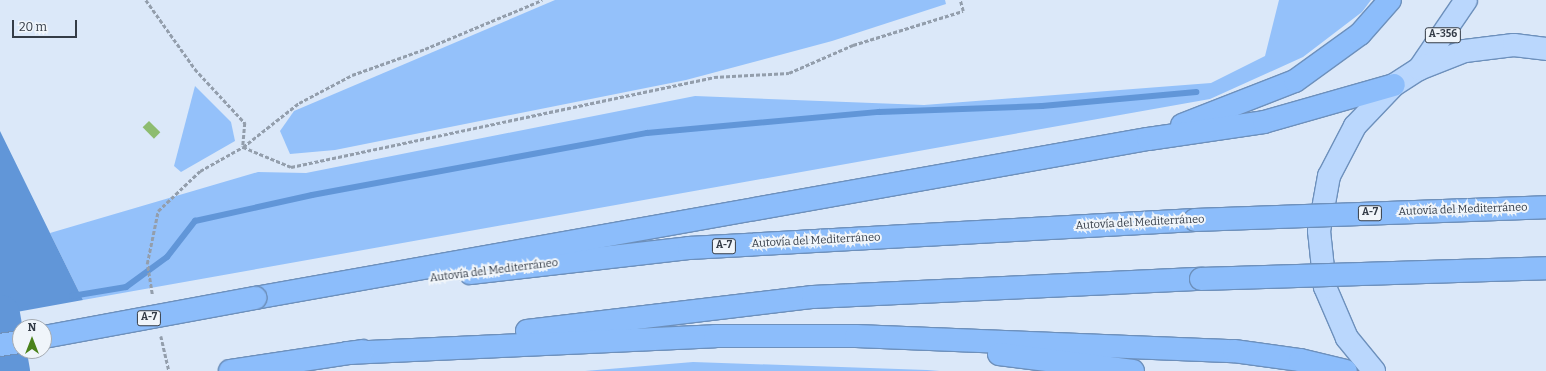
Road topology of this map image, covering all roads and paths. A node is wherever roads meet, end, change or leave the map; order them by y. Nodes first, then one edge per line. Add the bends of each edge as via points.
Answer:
1 (146, 0) edge
2 (542, 0) edge
3 (960, 0) edge
4 (1390, 0) edge
5 (1466, 0) edge
6 (1546, 49) edge
7 (1419, 69) junction
8 (1394, 85) junction
9 (1148, 138) junction
10 (243, 147) junction
11 (1546, 207) edge
12 (1546, 268) edge
13 (150, 285) dead end
14 (254, 298) junction
15 (52, 336) edge
16 (924, 338) junction
17 (12, 343) edge
18 (0, 345) edge
19 (347, 353) junction
20 (230, 371) edge
21 (1133, 371) edge
22 (1346, 371) edge
23 (1374, 371) edge

1 - 10 path via 194,69 245,123
2 - 10 path via 425,49 352,75 299,103
3 - 10 path via 963,11 853,45 789,73 714,77 291,167
4 - 9 highway via 1360,34 1295,81
5 - 7 main road, A-356
6 - 7 main road via 1514,45 1465,51
7 - 8 main road
8 - 9 highway via 1264,122
8 - 23 main road via 1355,126 1329,176 1319,231 1325,286 1347,338
9 - 14 highway
10 - 13 path via 200,171 158,210 147,264
11 - 14 highway, Autovía del Mediterráneo / A-7, bridge via 1195,220 689,248
12 - 19 highway, bridge via 1201,279 812,297
14 - 15 highway, Autovía del Mediterráneo / A-7, bridge
16 - 19 highway via 716,336
16 - 21 highway via 966,350
16 - 22 highway via 1234,351 1300,360
17 - 18 highway
19 - 20 highway

